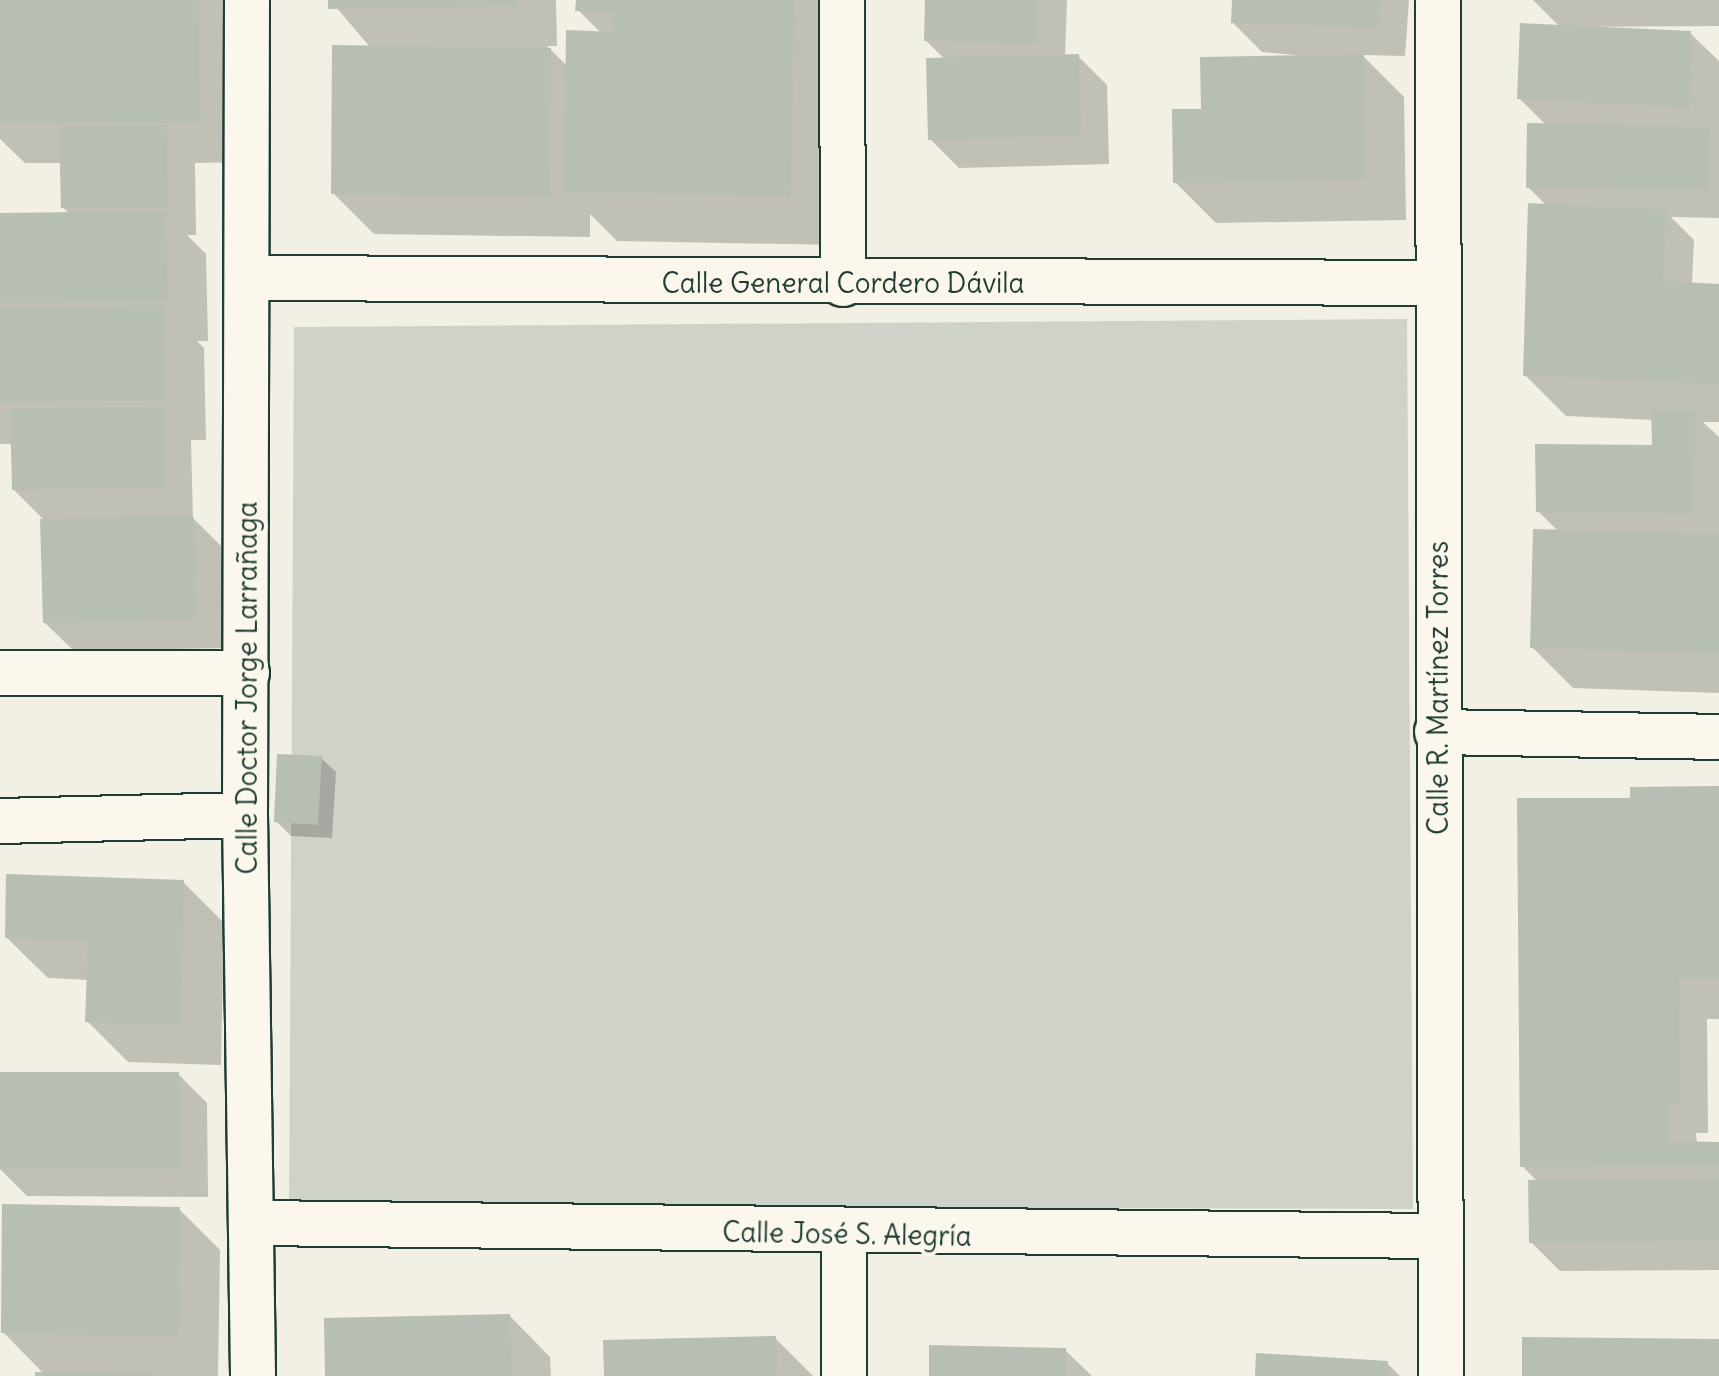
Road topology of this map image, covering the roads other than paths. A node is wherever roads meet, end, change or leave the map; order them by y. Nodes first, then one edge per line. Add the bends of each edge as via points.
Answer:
1 (247, 0) edge
2 (842, 0) edge
3 (1438, 0) edge
4 (247, 278) junction
5 (1439, 283) junction
6 (843, 284) junction
7 (0, 673) edge
8 (247, 673) junction
9 (1437, 732) junction
10 (1718, 737) edge
11 (245, 815) junction
12 (0, 821) edge
13 (253, 1223) junction
14 (844, 1235) junction
15 (1441, 1236) junction
16 (253, 1376) edge
17 (844, 1376) edge
18 (1441, 1376) edge

1 - 4 street, Calle Doctor Jorge Larrañaga
2 - 6 street
3 - 5 street, Calle R. Martínez Torres
4 - 6 street, Calle General Cordero Dávila
4 - 8 street, Calle Doctor Jorge Larrañaga
5 - 6 street, Calle General Cordero Dávila
5 - 9 street, Calle R. Martínez Torres
7 - 8 street
8 - 11 street, Calle Doctor Jorge Larrañaga
9 - 10 street
9 - 15 street, Calle R. Martínez Torres
11 - 12 street
11 - 13 street, Calle Doctor Jorge Larrañaga
13 - 14 street, Calle José S. Alegría
13 - 16 street, Calle Doctor Jorge Larrañaga
14 - 15 street, Calle José S. Alegría
14 - 17 street
15 - 18 street, Calle R. Martínez Torres

